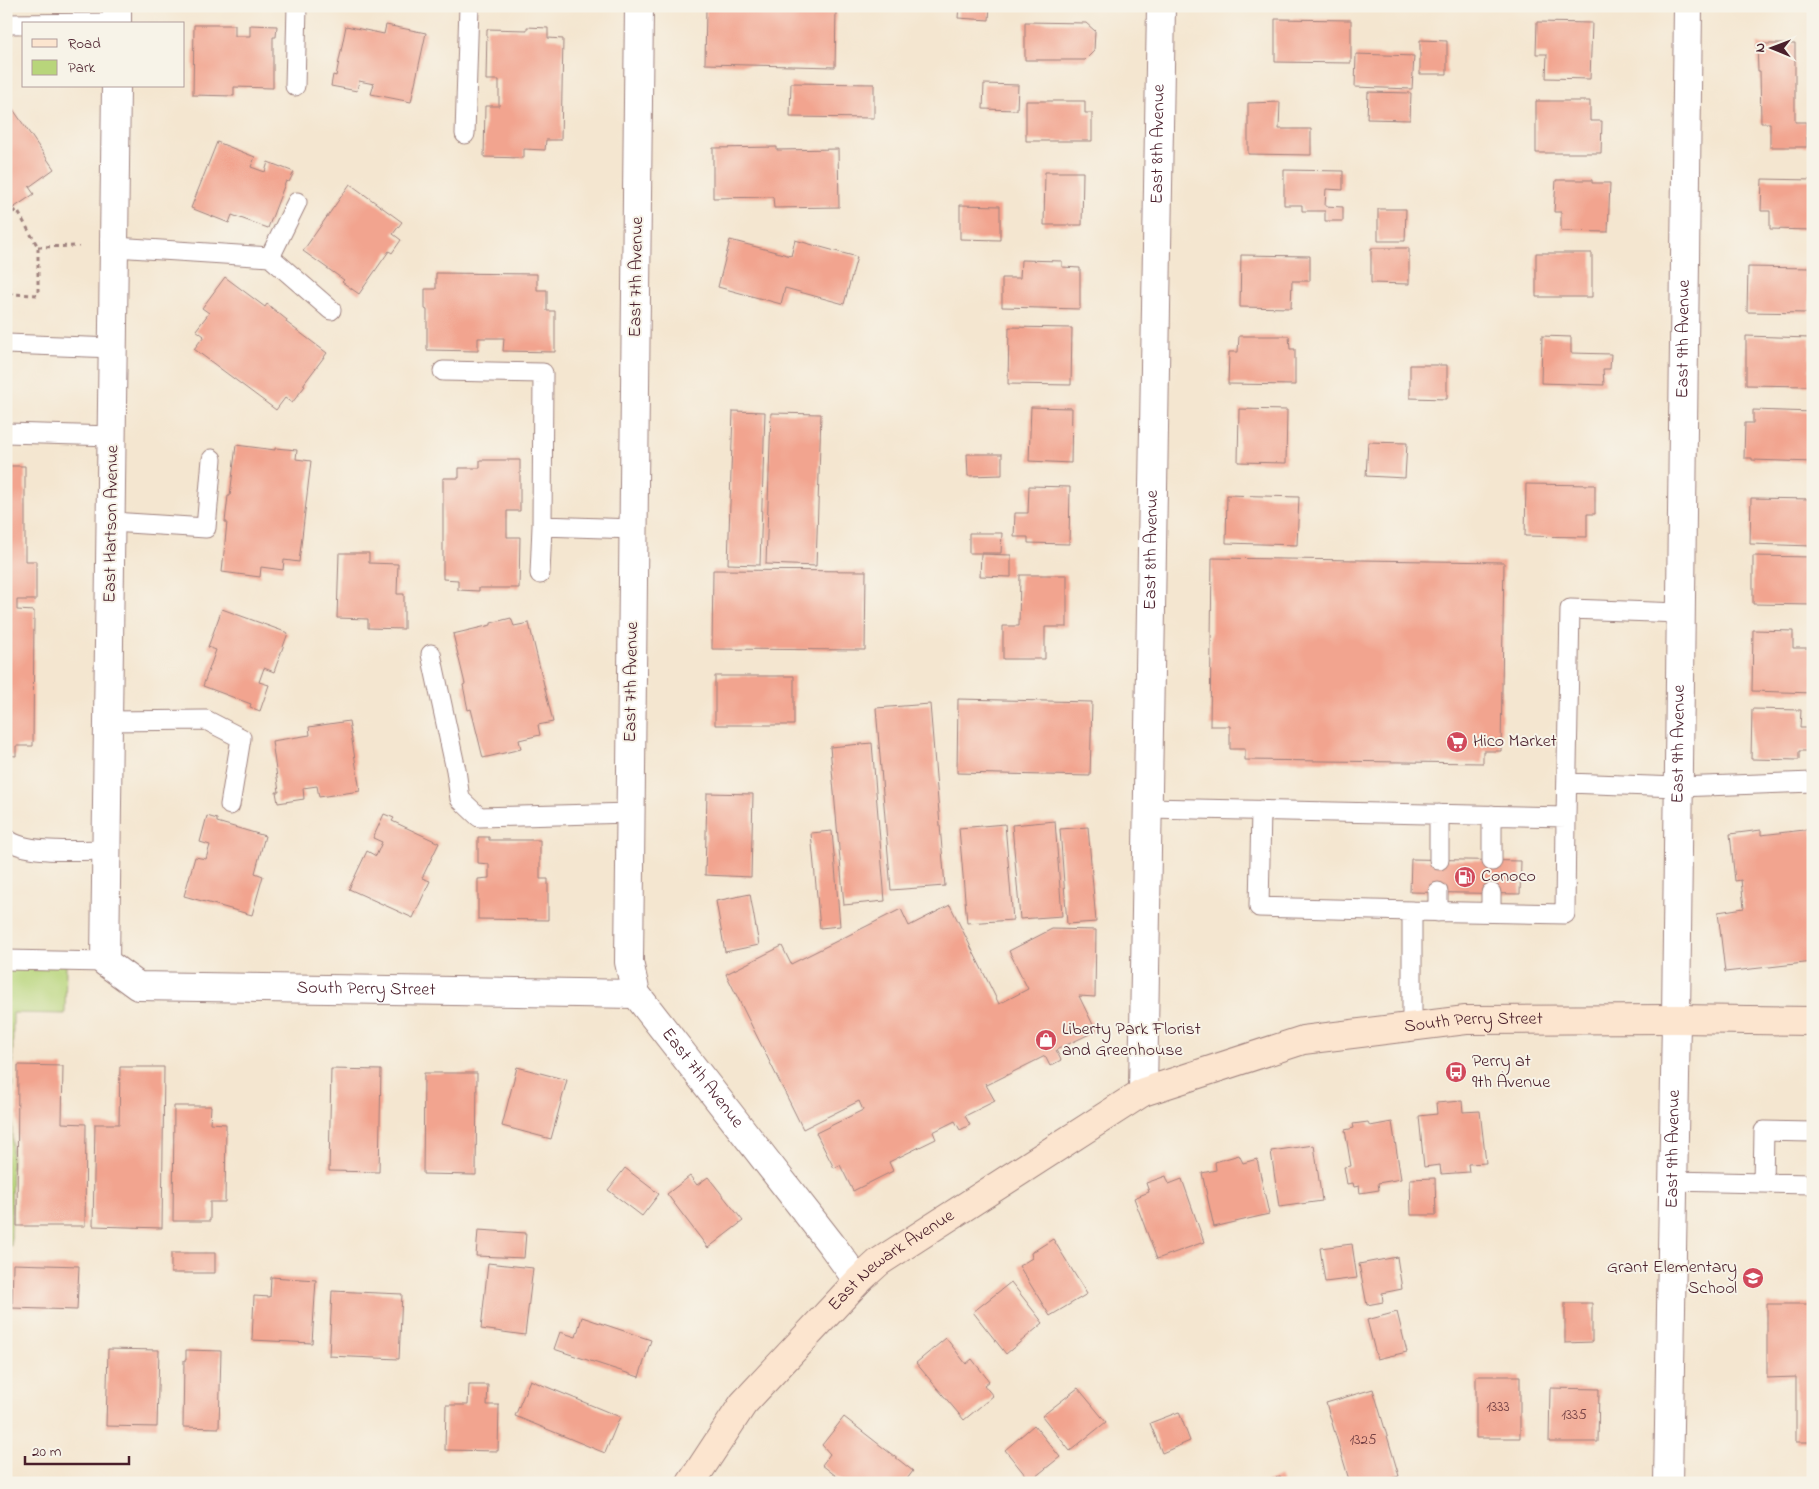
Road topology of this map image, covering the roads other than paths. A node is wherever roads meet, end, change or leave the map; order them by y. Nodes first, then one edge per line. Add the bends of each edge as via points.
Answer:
1 (297, 6) edge
2 (469, 6) edge
3 (639, 6) edge
4 (1161, 6) edge
5 (1688, 6) edge
6 (117, 18) edge
7 (43, 22) edge
8 (22, 23) edge
9 (6, 24) edge
10 (295, 86) dead end
11 (116, 88) edge
12 (465, 134) dead end
13 (297, 202) dead end
14 (115, 247) junction
15 (270, 257) junction
16 (331, 310) dead end
17 (6, 344) edge
18 (114, 348) junction
19 (443, 371) dead end
20 (6, 433) edge
21 (113, 436) junction
22 (212, 459) dead end
23 (112, 522) junction
24 (542, 526) junction
25 (634, 528) junction
26 (540, 574) dead end
27 (1680, 613) junction
28 (431, 654) dead end
29 (109, 721) junction
30 (1813, 782) edge
31 (1567, 783) junction
32 (1678, 786) junction
33 (230, 805) dead end
34 (1148, 808) junction
35 (1261, 810) junction
36 (631, 813) junction
37 (1439, 814) junction
38 (1492, 815) junction
39 (1566, 817) junction
40 (6, 838) edge
41 (108, 850) junction
42 (1439, 860) dead end
43 (1492, 860) dead end
44 (1438, 892) dead end
45 (1492, 893) dead end
46 (1412, 911) junction
47 (1438, 912) junction
48 (1490, 912) junction
49 (6, 960) edge
50 (105, 962) junction
51 (636, 994) junction
52 (1676, 1019) junction
53 (1813, 1021) edge
54 (1412, 1026) junction
55 (1143, 1092) junction
56 (1813, 1132) edge
57 (1672, 1182) junction
58 (1763, 1183) junction
59 (1813, 1184) edge
60 (858, 1280) junction
61 (690, 1483) edge
62 (1668, 1483) edge

1 - 10 lane
2 - 12 lane
3 - 25 street, East 7th Avenue
4 - 34 street, East 8th Avenue
5 - 27 street, East 9th Avenue
6 - 7 lane
8 - 9 lane
11 - 14 street, East Hartson Avenue
13 - 15 lane
14 - 15 lane
14 - 18 street, East Hartson Avenue
15 - 16 lane
17 - 18 lane
18 - 21 street, East Hartson Avenue
19 - 24 lane via 543,373
20 - 21 lane
21 - 23 street, East Hartson Avenue
22 - 23 lane via 206,528
23 - 29 street, East Hartson Avenue
24 - 25 lane
24 - 26 lane
25 - 36 street, East 7th Avenue
27 - 31 lane via 1570,609
27 - 32 street, East 9th Avenue
28 - 36 lane via 460,799 479,817
29 - 33 lane via 206,720 241,738
29 - 41 street, East Hartson Avenue
30 - 32 lane
31 - 32 lane
31 - 39 lane
32 - 52 street, East 9th Avenue
34 - 35 lane
34 - 55 street, East 8th Avenue
35 - 37 lane
35 - 46 lane via 1259,907
36 - 51 street, East 7th Avenue via 630,962
37 - 38 lane
37 - 42 lane
38 - 39 lane
38 - 43 lane
39 - 48 lane via 1565,914
40 - 41 lane via 11,843 33,849
41 - 50 street, East Hartson Avenue
44 - 47 lane
45 - 48 lane
46 - 47 lane
46 - 54 lane
47 - 48 lane
49 - 50 lane
50 - 51 street, South Perry Street via 138,986
51 - 60 street, East 7th Avenue
52 - 53 main road, South Perry Street
52 - 54 main road, South Perry Street via 1466,1020
52 - 57 street, East 9th Avenue
54 - 55 main road, South Perry Street via 1303,1040
55 - 60 main road, East Newark Avenue via 879,1262
56 - 58 lane via 1764,1131
57 - 58 lane
57 - 62 street, East 9th Avenue
58 - 59 lane
60 - 61 main road, East Newark Avenue via 744,1404

